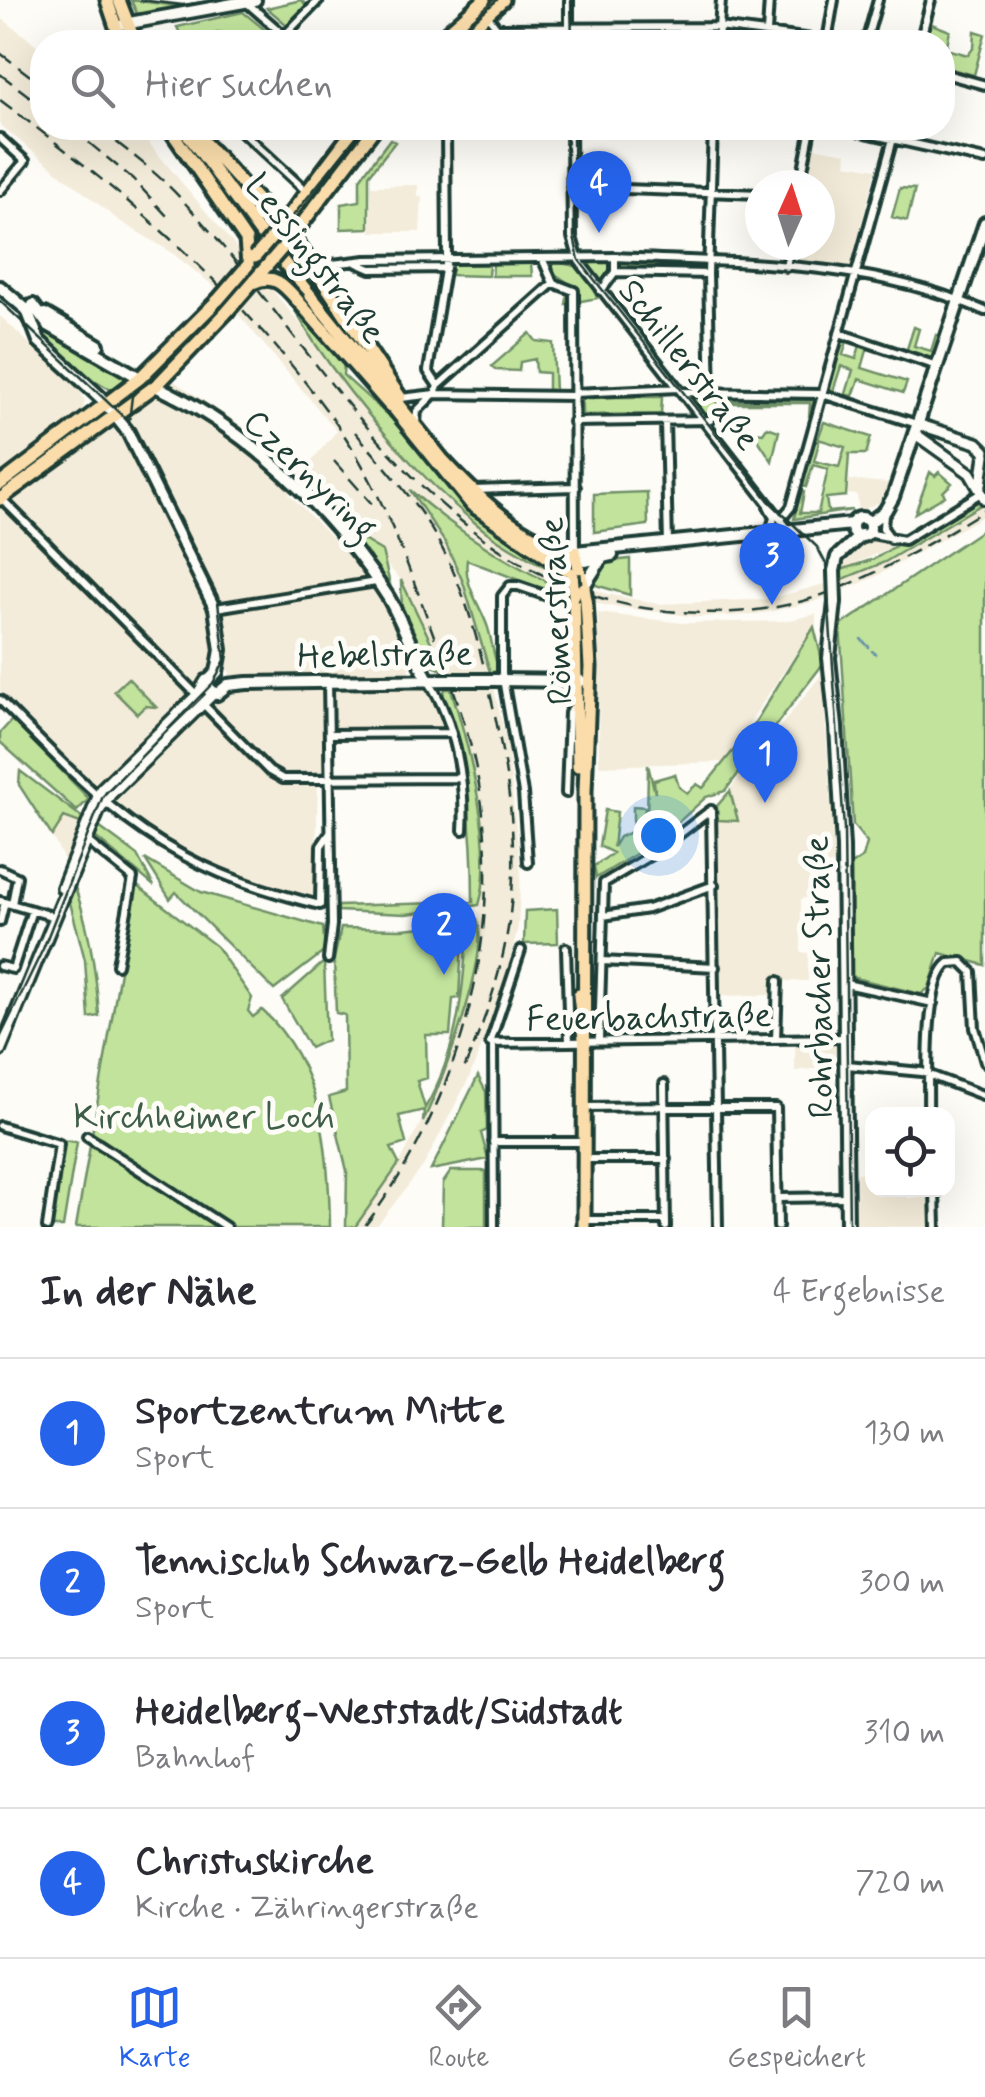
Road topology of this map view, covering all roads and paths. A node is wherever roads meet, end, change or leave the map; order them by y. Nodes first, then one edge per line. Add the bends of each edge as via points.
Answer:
1 (108, 0) edge
2 (119, 0) edge
3 (318, 0) edge
4 (503, 0) edge
5 (570, 0) edge
6 (721, 0) edge
7 (769, 0) edge
8 (834, 0) edge
9 (878, 0) edge
10 (931, 0) edge
11 (251, 1) edge
12 (486, 7) edge
13 (118, 22) junction
14 (719, 26) junction
15 (119, 30) edge
16 (125, 30) edge
17 (278, 30) edge
18 (290, 30) edge
19 (453, 30) edge
20 (466, 30) edge
21 (569, 30) junction
22 (719, 30) edge
23 (751, 30) edge
24 (767, 30) edge
25 (831, 30) edge
26 (869, 30) edge
27 (923, 30) edge
28 (955, 77) edge
29 (985, 85) edge
30 (178, 140) edge
31 (182, 140) edge
32 (191, 140) edge
33 (200, 140) edge
34 (251, 140) edge
35 (347, 140) edge
36 (366, 140) edge
37 (446, 140) edge
38 (571, 140) edge
39 (711, 140) edge
40 (809, 140) edge
41 (893, 140) edge
42 (897, 140) edge
43 (0, 141) edge
44 (985, 160) edge
45 (803, 170) edge
46 (216, 177) junction
47 (572, 187) junction
48 (705, 189) junction
49 (0, 191) edge
50 (308, 193) junction
51 (745, 193) edge
52 (985, 225) edge
53 (278, 230) junction
54 (288, 242) junction
55 (573, 255) junction
56 (447, 258) junction
57 (542, 258) junction
58 (615, 258) junction
59 (708, 258) junction
60 (787, 260) edge
61 (338, 263) junction
62 (356, 263) junction
63 (248, 265) junction
64 (315, 266) junction
65 (786, 267) junction
66 (446, 268) junction
67 (615, 272) junction
68 (708, 274) junction
69 (855, 274) junction
70 (0, 283) edge
71 (553, 283) junction
72 (250, 285) junction
73 (331, 290) junction
74 (600, 291) junction
75 (960, 300) junction
76 (33, 305) junction
77 (985, 311) edge
78 (839, 333) junction
79 (98, 345) dead end
80 (938, 367) junction
81 (372, 374) junction
82 (141, 377) junction
83 (157, 385) junction
84 (87, 386) junction
85 (436, 390) junction
86 (680, 390) junction
87 (711, 394) junction
88 (822, 394) junction
89 (575, 395) junction
90 (397, 403) junction
91 (111, 409) junction
92 (414, 416) junction
93 (86, 421) junction
94 (708, 421) junction
95 (574, 422) junction
96 (665, 422) junction
97 (916, 429) junction
98 (984, 457) edge
99 (966, 470) junction
100 (0, 484) edge
101 (576, 487) junction
102 (466, 492) junction
103 (983, 496) edge
104 (0, 498) edge
105 (885, 510) junction
106 (778, 518) junction
107 (788, 529) junction
108 (861, 529) junction
109 (769, 532) junction
110 (522, 540) junction
111 (892, 540) junction
112 (668, 544) junction
113 (627, 549) junction
114 (575, 557) junction
115 (602, 558) junction
116 (378, 582) junction
117 (578, 587) junction
118 (557, 599) junction
119 (215, 608) junction
120 (213, 674) junction
121 (590, 676) junction
122 (429, 680) junction
123 (498, 680) junction
124 (548, 681) junction
125 (577, 682) junction
126 (328, 683) junction
127 (228, 685) junction
128 (214, 694) junction
129 (590, 694) junction
130 (0, 700) edge
131 (200, 700) junction
132 (577, 703) junction
133 (450, 732) junction
134 (328, 734) junction
135 (329, 778) junction
136 (460, 778) junction
137 (566, 793) dead end
138 (101, 801) junction
139 (462, 830) dead end
140 (330, 834) junction
141 (87, 842) junction
142 (528, 862) dead end
143 (0, 869) edge
144 (714, 885) junction
145 (6, 903) edge
146 (32, 910) junction
147 (52, 916) junction
148 (603, 916) junction
149 (0, 922) edge
150 (566, 948) dead end
151 (521, 950) dead end
152 (328, 959) dead end
153 (602, 961) junction
154 (117, 965) dead end
155 (0, 966) edge
156 (715, 967) junction
157 (778, 981) dead end
158 (846, 984) junction
159 (933, 1003) junction
160 (0, 1032) edge
161 (715, 1038) junction
162 (776, 1038) junction
163 (847, 1038) junction
164 (599, 1039) junction
165 (584, 1040) junction
166 (569, 1042) junction
167 (493, 1043) junction
168 (0, 1048) edge
169 (985, 1062) edge
170 (847, 1065) junction
171 (929, 1074) junction
172 (664, 1084) dead end
173 (985, 1096) edge
174 (583, 1107) junction
175 (928, 1107) edge
176 (665, 1108) junction
177 (717, 1108) junction
178 (0, 1126) edge
179 (87, 1136) dead end
180 (494, 1142) junction
181 (583, 1142) junction
182 (584, 1159) junction
183 (666, 1159) junction
184 (848, 1197) junction
185 (935, 1197) edge
186 (778, 1198) junction
187 (584, 1224) edge
188 (666, 1224) edge
189 (47, 1227) edge
190 (226, 1227) edge
191 (494, 1227) edge
192 (718, 1227) edge
193 (778, 1227) edge
194 (848, 1227) edge
195 (936, 1227) edge

1 - 13 main road
2 - 13 main road
3 - 18 street
4 - 12 main road
5 - 21 street
6 - 14 street
7 - 24 street
8 - 25 street
9 - 26 street
10 - 27 street
11 - 13 main road
11 - 17 street
12 - 19 main road
12 - 20 main road
12 - 21 street via 497,28
13 - 15 main road
13 - 16 main road
14 - 21 street
14 - 22 street
14 - 23 street
28 - 29 street
30 - 63 main road via 246,240
31 - 46 main road, Lessingstraße
32 - 46 main road, Lessingstraße
33 - 53 main road
34 - 50 street
35 - 50 main road
36 - 54 main road
37 - 56 street
38 - 47 street
39 - 48 street
40 - 45 street
41 - 69 street
42 - 44 street
43 - 49 street via 24,161
46 - 81 main road, Lessingstraße
47 - 48 street
47 - 55 street
48 - 51 street
48 - 59 street
50 - 53 main road
52 - 75 main road
53 - 54 main road
53 - 63 main road, bridge
54 - 64 main road
54 - 72 main road, bridge
55 - 57 street
55 - 58 street
55 - 74 street, Schillerstraße
56 - 57 street
56 - 62 street
56 - 66 street
57 - 71 street, Römerstraße
58 - 59 street
58 - 67 street
59 - 65 street
59 - 68 street
60 - 65 street
61 - 62 street
61 - 64 street
61 - 73 street
62 - 66 street via 372,269
63 - 82 main road, bridge
64 - 73 main road
65 - 69 street
66 - 85 street via 428,371
67 - 68 street
67 - 74 street
68 - 87 street
69 - 75 street
69 - 78 street
70 - 76 main road
70 - 84 main road via 27,310 37,339
71 - 85 street
71 - 89 street, Römerstraße via 574,291
72 - 83 main road, bridge
72 - 90 main road, bridge via 267,278 284,284 351,365
73 - 90 main road
74 - 86 street, Schillerstraße
75 - 77 street
75 - 80 main road
76 - 79 main road
76 - 82 main road via 48,324
78 - 80 street
78 - 88 street
80 - 97 main road
81 - 90 main road, Lessingstraße
81 - 92 main road, Lessingstraße
82 - 91 main road
83 - 91 main road
83 - 116 main road, Czernyring via 273,466 344,536
84 - 91 main road
84 - 93 main road via 92,397
85 - 89 street
85 - 90 street
85 - 92 street
86 - 87 street
86 - 89 street
86 - 94 street, Schillerstraße
87 - 88 street
88 - 97 street
88 - 106 street via 791,507
89 - 95 street, Römerstraße
90 - 92 main road
90 - 102 main road, Lessingstraße
91 - 93 main road
91 - 104 main road
91 - 119 main road via 154,480
92 - 102 main road, Lessingstraße
93 - 100 main road
94 - 96 street
94 - 106 street, Schillerstraße
95 - 96 street
95 - 101 street, Römerstraße
96 - 112 street
97 - 98 street via 976,443
97 - 99 street
97 - 105 main road
98 - 99 street
98 - 103 street
99 - 103 street
101 - 102 street
101 - 114 street, Römerstraße
102 - 110 main road, Lessingstraße
102 - 114 main road, Lessingstraße
103 - 111 street via 904,540
104 - 131 street
105 - 108 main road, Rohrbacher Straße
105 - 111 street via 883,528
106 - 107 street, Schillerstraße
106 - 109 street
107 - 108 main road
107 - 109 main road
108 - 111 street
108 - 158 main road, Rohrbacher Straße, bridge via 834,572
109 - 112 main road
110 - 114 main road, Lessingstraße
110 - 117 main road, Römerstraße
112 - 113 main road
113 - 114 main road
113 - 115 main road
114 - 115 main road
114 - 117 main road, Römerstraße
115 - 117 main road
116 - 119 street
116 - 122 main road, Czernyring
117 - 118 street
117 - 118 street
117 - 121 main road, Römerstraße via 588,614
117 - 125 main road, Römerstraße
118 - 123 street via 518,586 505,590
119 - 120 main road via 220,650
120 - 127 main road
120 - 128 main road
120 - 131 street
121 - 125 main road, Hebelstraße
121 - 129 main road, Römerstraße
122 - 123 main road, Hebelstraße, bridge
122 - 126 main road, Hebelstraße
122 - 133 street
123 - 124 main road, Hebelstraße
123 - 142 street via 525,810
124 - 125 main road, Hebelstraße
124 - 132 main road
125 - 129 main road
125 - 132 main road, Römerstraße
126 - 127 main road, Hebelstraße
126 - 134 street
127 - 128 main road
128 - 131 street
129 - 165 main road, Römerstraße
130 - 138 street
131 - 135 street via 274,775
131 - 138 street
132 - 137 street via 569,713
132 - 165 main road, Römerstraße
133 - 134 street
133 - 136 street
134 - 135 street
135 - 136 street
135 - 140 street
136 - 139 street
138 - 140 street via 210,872 320,905 321,846
138 - 141 street
138 - 147 street
140 - 152 street
141 - 154 street via 133,878
141 - 168 street
143 - 145 street via 17,877
144 - 148 street via 648,909
144 - 148 street via 712,811 604,884
144 - 156 street
145 - 146 street
145 - 149 street
146 - 147 street
146 - 155 street via 14,969
147 - 160 street
148 - 153 street
150 - 166 street
151 - 167 street, Feuerbachstraße
153 - 156 street
153 - 164 street
156 - 161 street
157 - 162 street
158 - 159 street
158 - 163 main road, Rohrbacher Straße
159 - 169 street via 942,968 968,966
159 - 171 street
161 - 162 street, Feuerbachstraße
161 - 164 street, Feuerbachstraße
161 - 177 street
162 - 163 street, Feuerbachstraße
163 - 170 main road, Rohrbacher Straße
164 - 165 street, Feuerbachstraße
165 - 166 street, Feuerbachstraße
165 - 174 main road, Römerstraße
166 - 167 street, Feuerbachstraße
167 - 180 street
170 - 171 street
170 - 184 main road, Rohrbacher Straße
171 - 173 street
171 - 175 street
172 - 176 street
174 - 176 street
174 - 181 main road, Römerstraße
176 - 177 street
176 - 183 street
177 - 186 street via 776,1108
177 - 192 street
178 - 189 street via 60,1144
179 - 190 street
180 - 181 street
180 - 191 street
181 - 182 main road, Römerstraße
182 - 183 street
182 - 187 main road, Römerstraße
183 - 188 street
184 - 186 street
184 - 194 main road, Rohrbacher Straße
185 - 195 street
186 - 193 street
187 - 188 street

